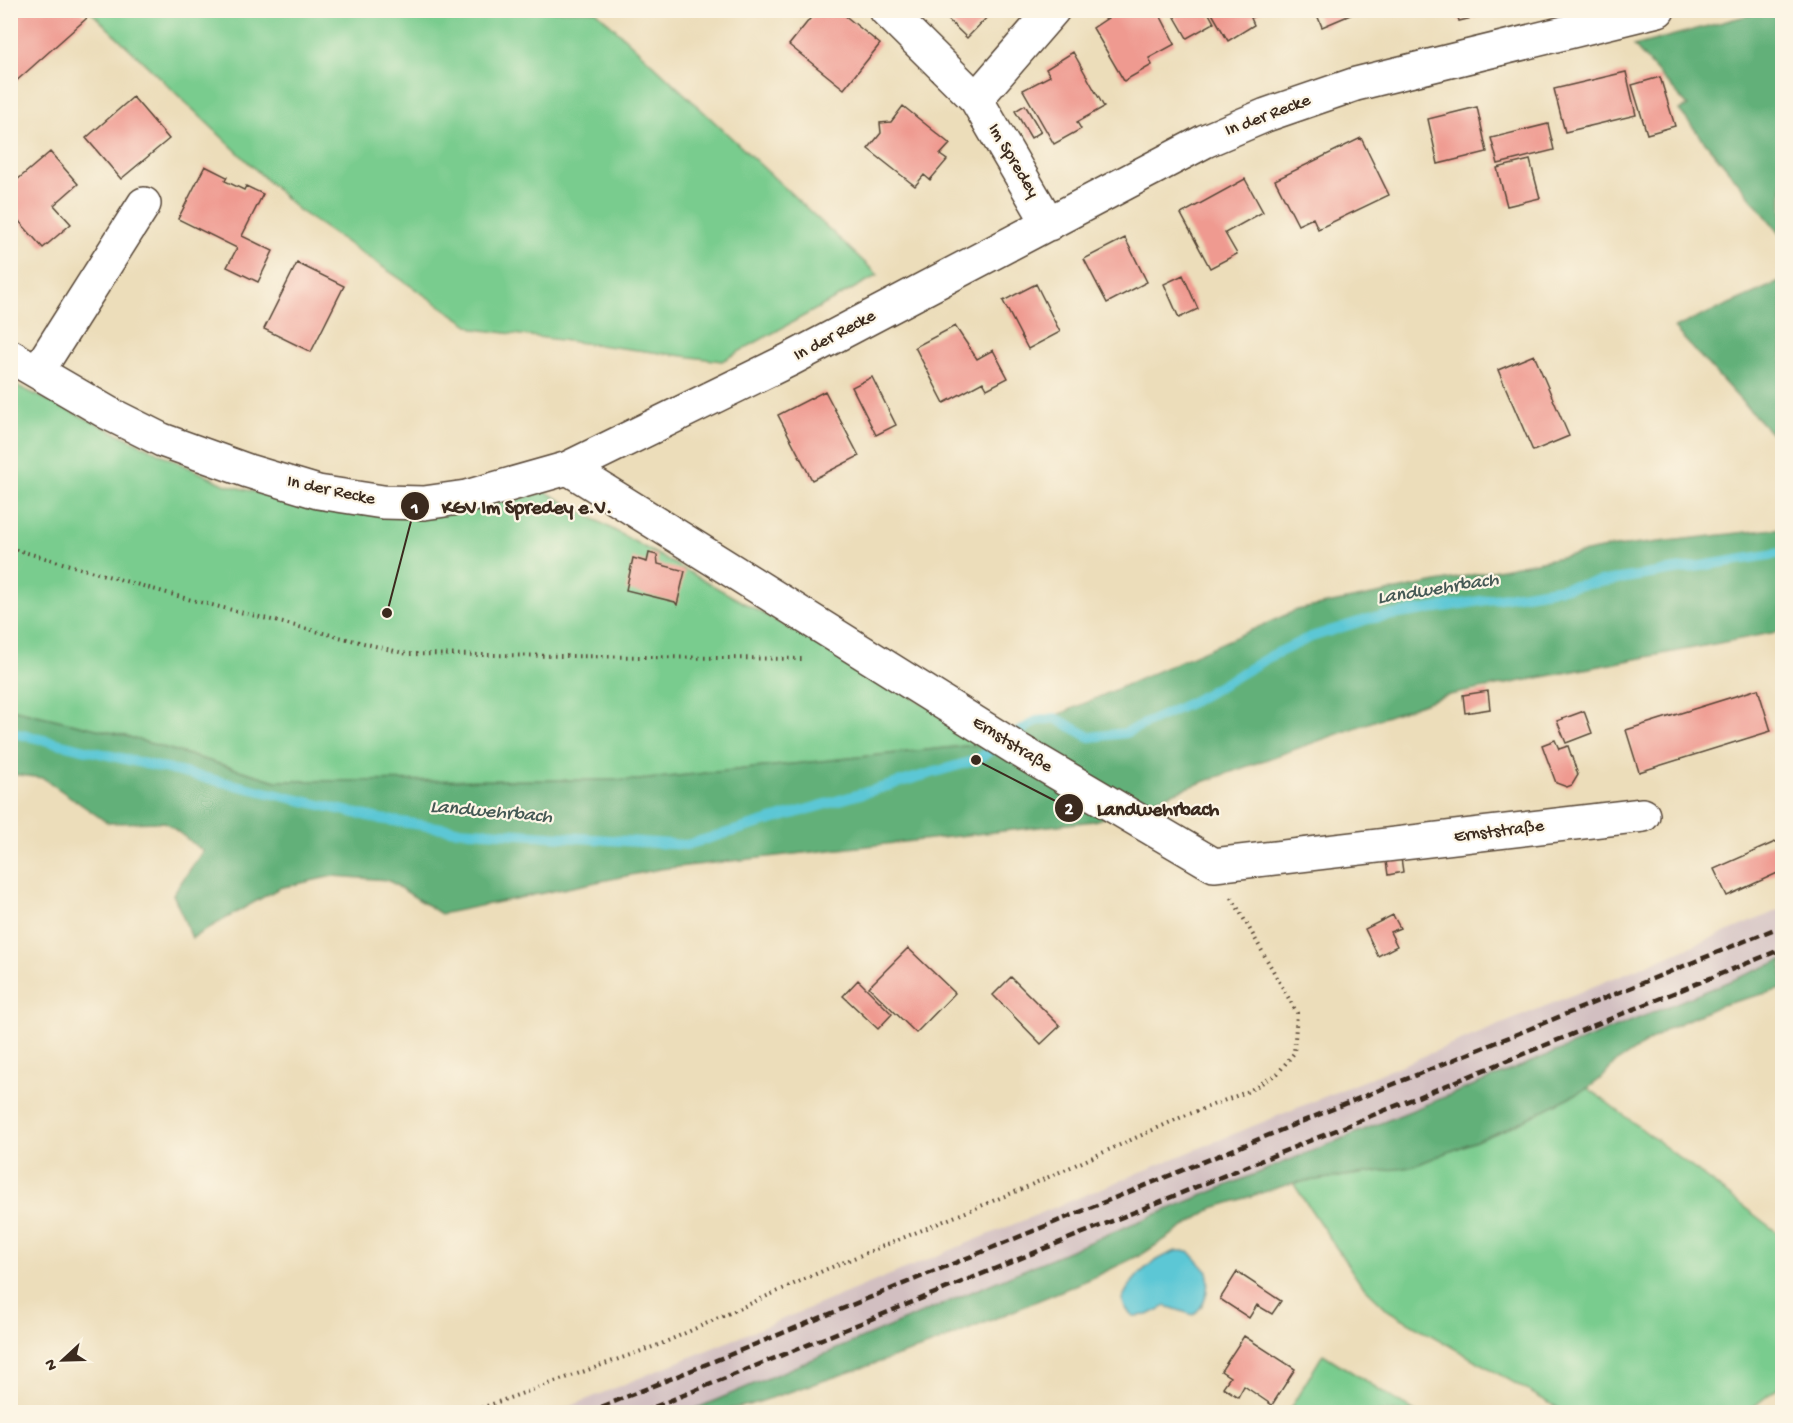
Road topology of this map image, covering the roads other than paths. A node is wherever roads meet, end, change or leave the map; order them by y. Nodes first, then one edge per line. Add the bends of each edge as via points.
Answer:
1 (886, 10) edge
2 (1053, 10) edge
3 (1658, 10) edge
4 (976, 99) junction
5 (144, 204) dead end
6 (1049, 224) junction
7 (24, 364) edge
8 (568, 468) junction
9 (1643, 815) dead end

1 - 4 street, Im Spredey
2 - 4 street
3 - 6 street, In der Recke via 1345,88 1205,141
4 - 6 street, Im Spredey
5 - 7 street
6 - 8 street, In der Recke via 791,359
7 - 8 street, In der Recke via 162,440 211,460 318,492 383,502 424,503 466,496
8 - 9 street, Ernststraße via 1017,749 1214,866

